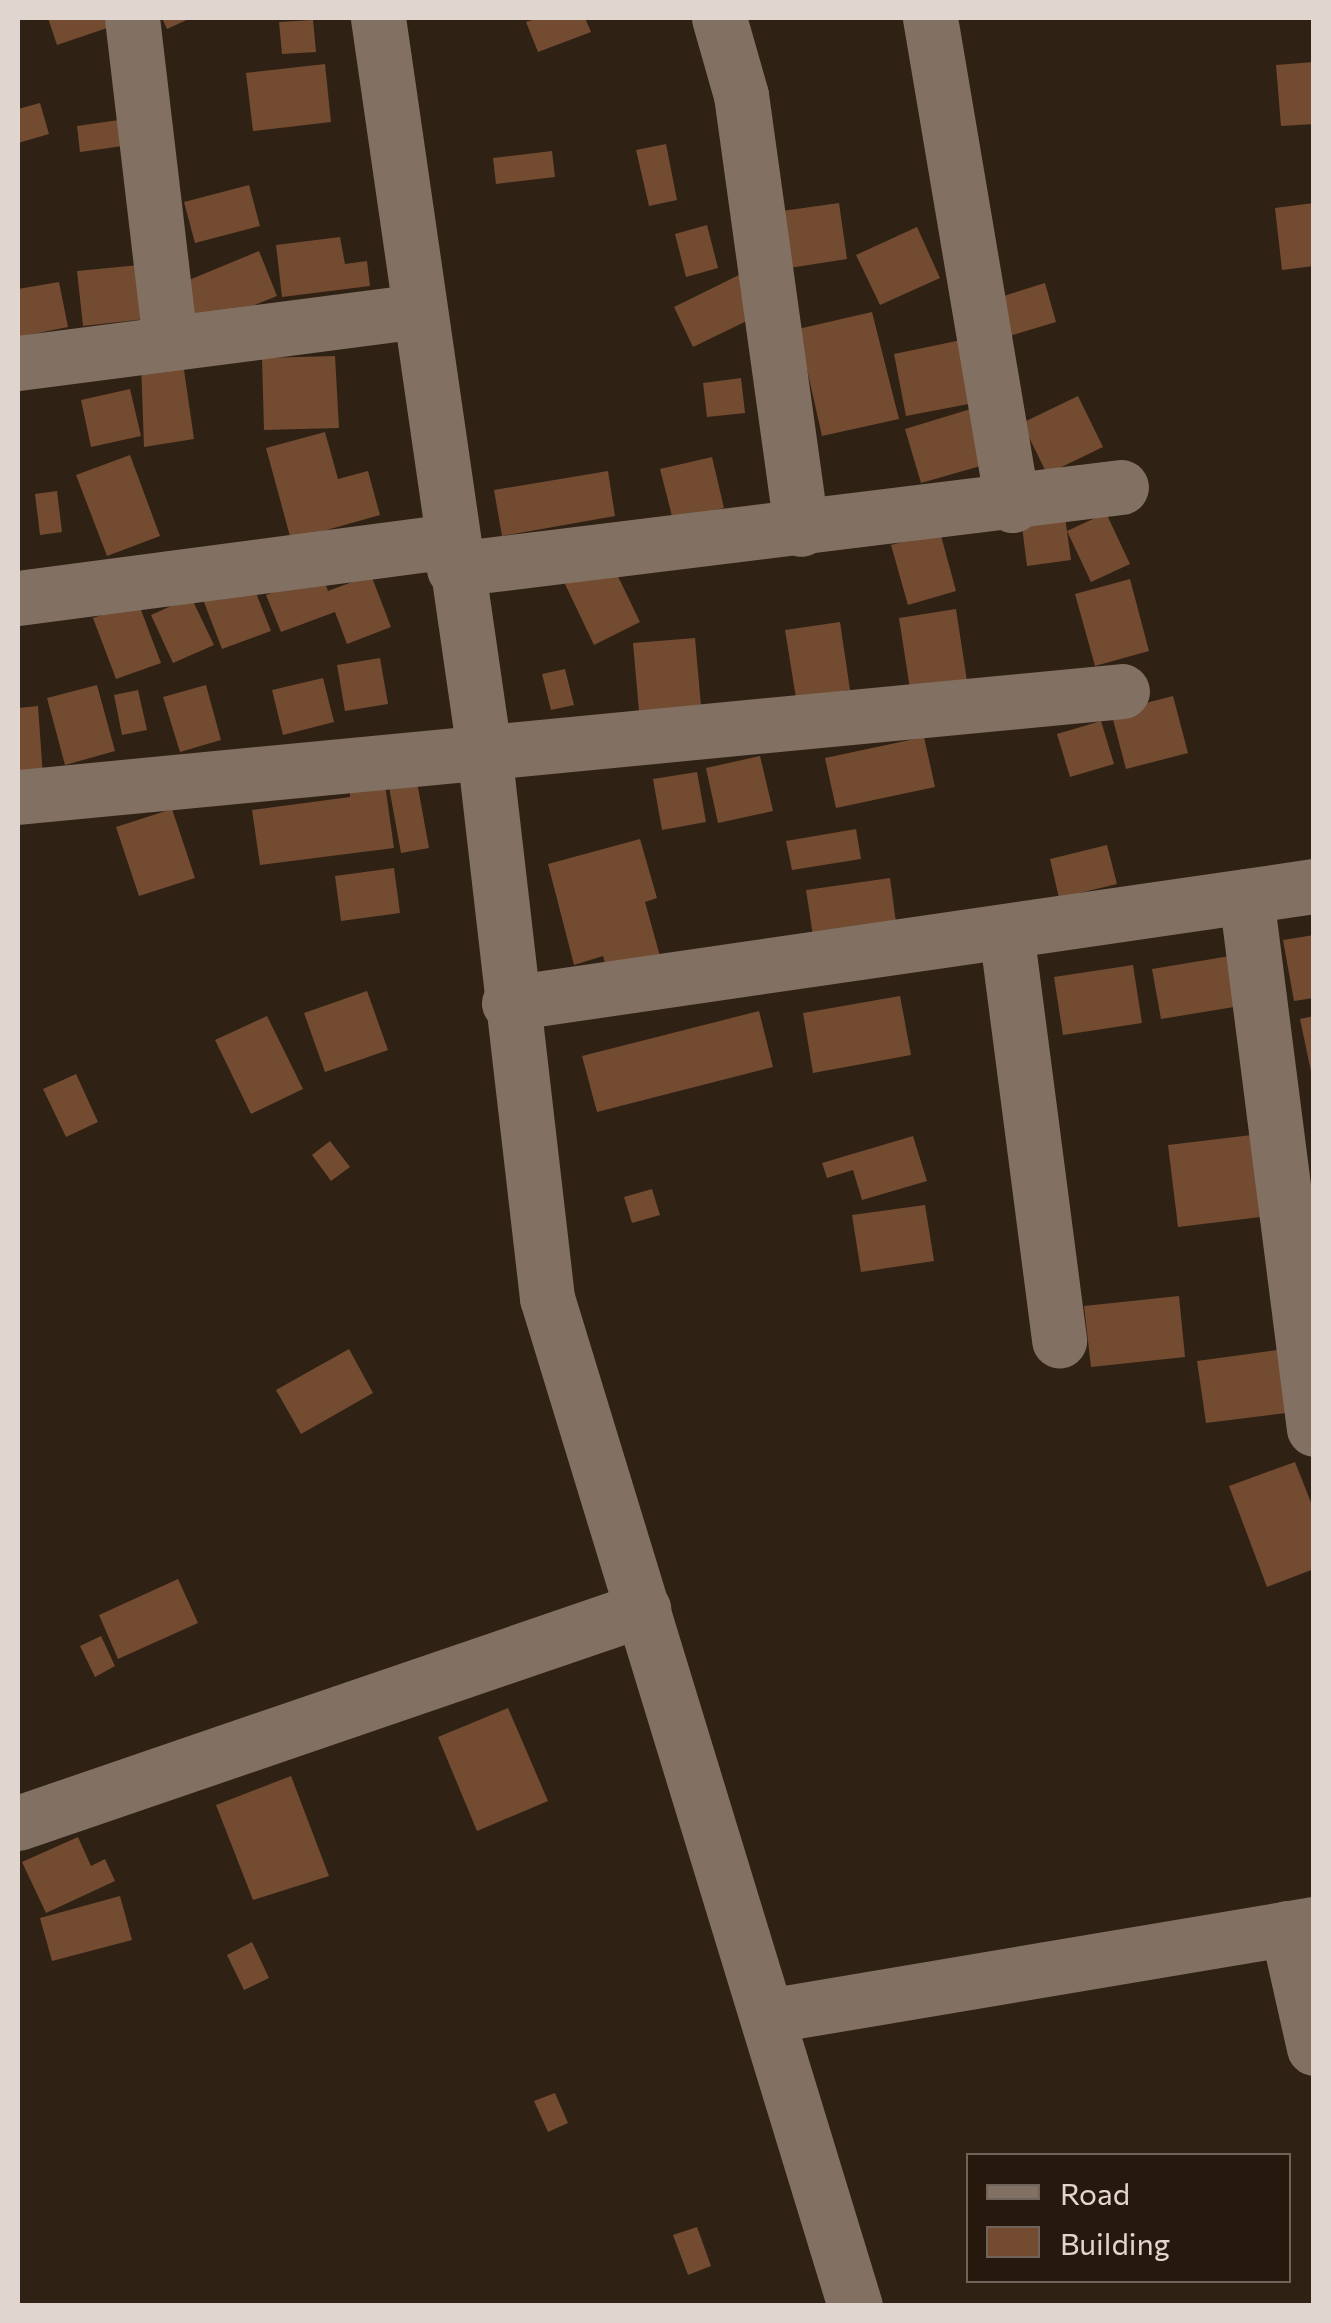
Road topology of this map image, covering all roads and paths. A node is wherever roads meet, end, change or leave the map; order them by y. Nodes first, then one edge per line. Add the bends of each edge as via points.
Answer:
1 (132, 18) edge
2 (378, 18) edge
3 (719, 18) edge
4 (930, 18) edge
5 (419, 310) junction
6 (170, 344) junction
7 (18, 363) edge
8 (1121, 487) dead end
9 (1012, 505) junction
10 (801, 529) junction
11 (452, 555) junction
12 (18, 598) edge
13 (1122, 691) dead end
14 (484, 751) junction
15 (18, 797) edge
16 (1314, 886) edge
17 (1246, 896) junction
18 (1006, 931) junction
19 (509, 1003) junction
20 (1060, 1341) dead end
21 (1314, 1429) edge
22 (642, 1609) junction
23 (18, 1823) edge
24 (1300, 1926) edge
25 (767, 2016) junction
26 (1314, 2048) edge
27 (855, 2306) edge

1 - 6 street
2 - 5 street
3 - 10 street via 741,95
4 - 9 street
5 - 6 street
5 - 11 street
6 - 7 street
8 - 9 street
9 - 10 street
10 - 11 street
11 - 12 street
11 - 14 street
13 - 14 street
14 - 15 street
14 - 19 street
16 - 17 street
17 - 18 street
17 - 21 street
18 - 19 street
18 - 20 street
19 - 22 street via 548,1298
22 - 23 street
22 - 25 street
24 - 25 street
24 - 26 street
25 - 27 street

